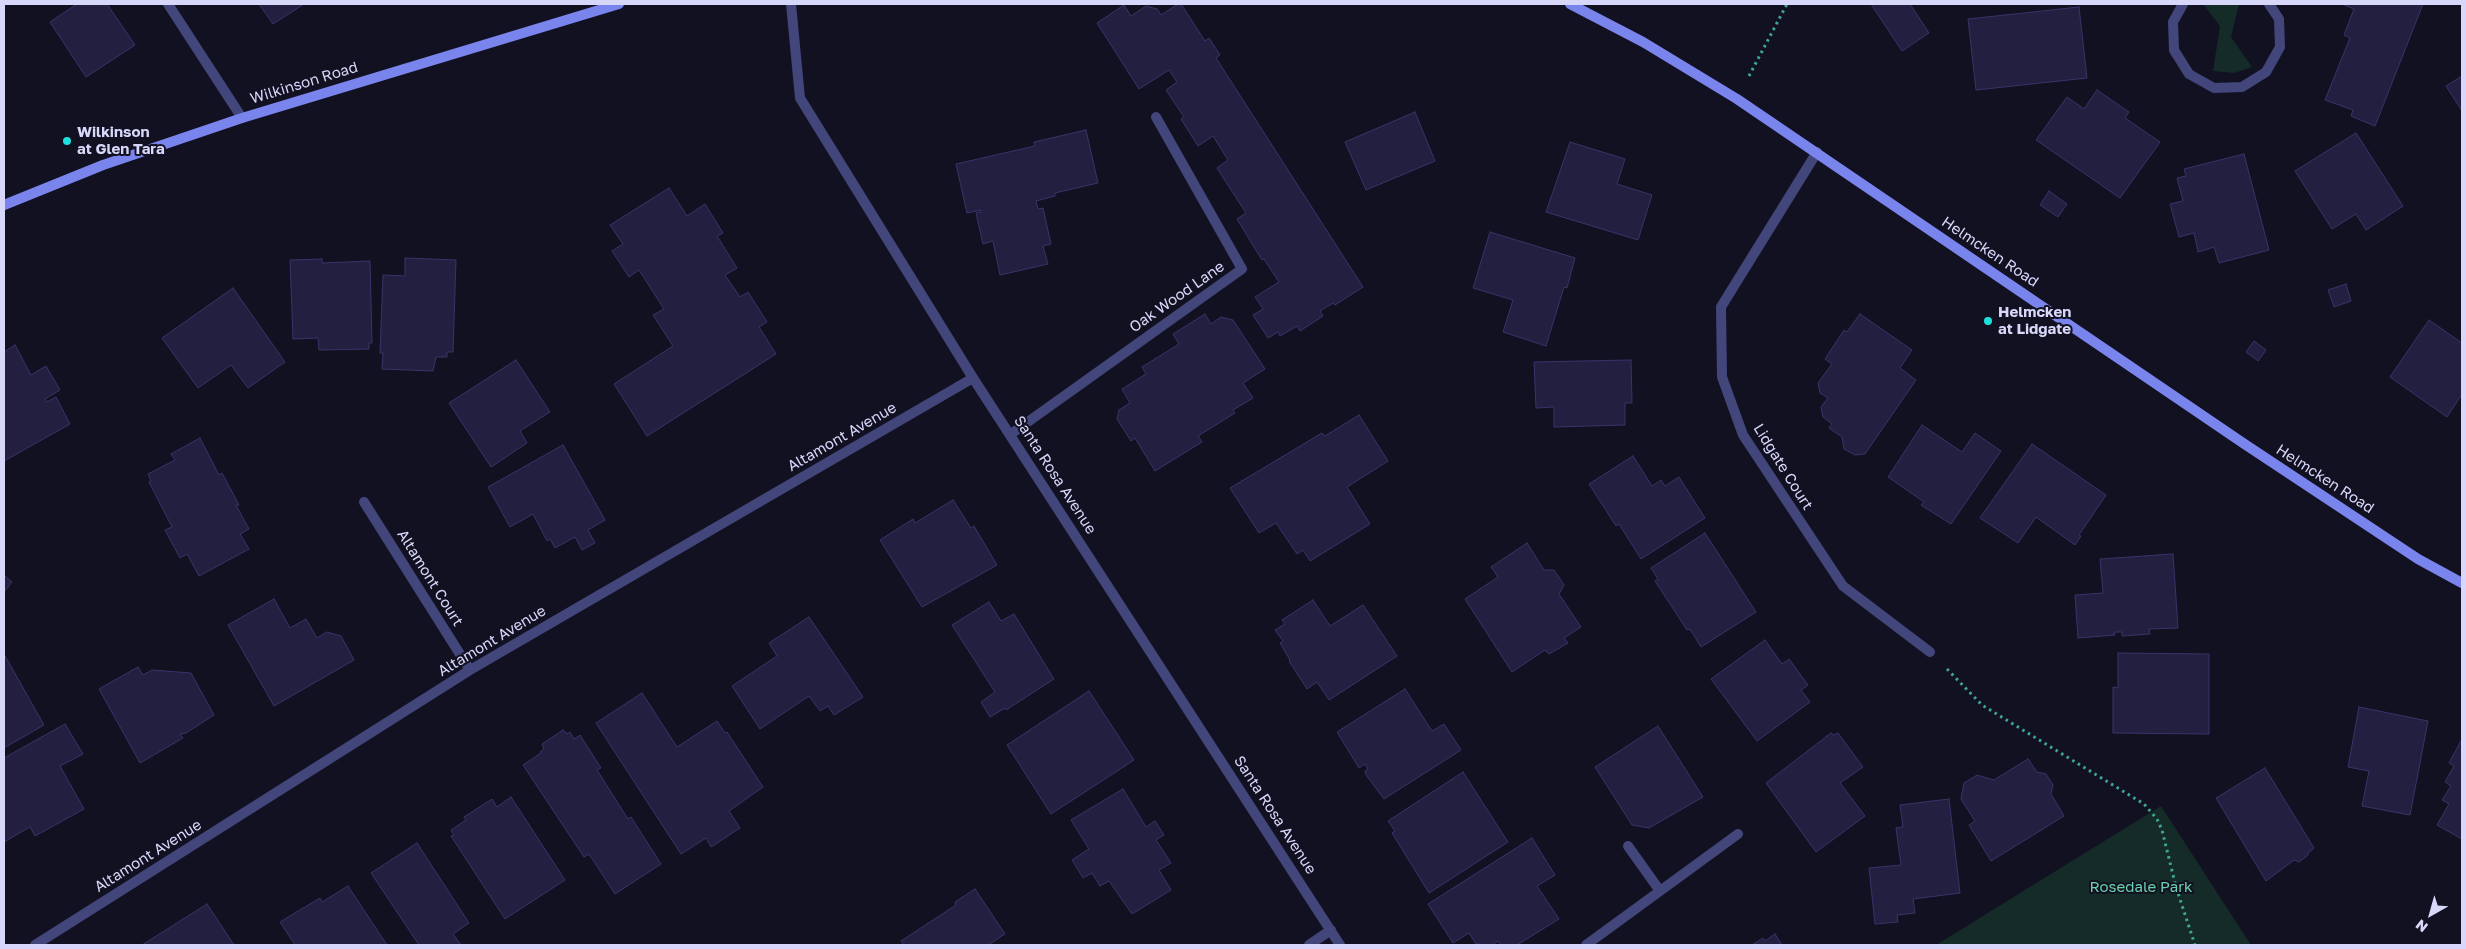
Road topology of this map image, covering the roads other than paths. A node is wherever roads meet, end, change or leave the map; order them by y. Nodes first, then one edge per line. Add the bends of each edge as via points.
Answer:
1 (168, 4) edge
2 (619, 4) edge
3 (791, 4) edge
4 (1570, 4) edge
5 (2183, 4) edge
6 (2269, 4) edge
7 (1156, 117) dead end
8 (242, 118) junction
9 (1817, 152) junction
10 (4, 205) edge
11 (973, 378) junction
12 (1010, 434) junction
13 (364, 502) dead end
14 (2462, 583) edge
15 (1930, 652) road end
16 (470, 670) junction
17 (1738, 834) dead end
18 (1628, 846) dead end
19 (1660, 892) junction
20 (1331, 930) junction
21 (35, 945) edge
22 (1308, 945) edge
23 (1340, 945) edge
24 (1586, 945) edge

1 - 8 street
2 - 8 main road, Wilkinson Road
3 - 11 street, Santa Rosa Avenue via 800,98
4 - 9 main road, Helmcken Road via 1643,42
5 - 6 street via 2173,22 2174,50 2189,74 2214,88 2242,87 2266,72 2280,47 2279,19
7 - 12 street, Oak Wood Lane via 1242,269
8 - 10 main road, Wilkinson Road via 103,165
9 - 14 main road, Helmcken Road via 2244,443 2418,559
9 - 15 street, Lidgate Court via 1721,307 1722,377 1743,435 1843,586
11 - 12 street, Santa Rosa Avenue
11 - 16 street, Altamont Avenue
12 - 20 street, Santa Rosa Avenue
13 - 16 street, Altamont Court
16 - 21 street, Altamont Avenue
17 - 19 street
18 - 19 street
19 - 24 street
20 - 22 street
20 - 23 street, Santa Rosa Avenue

